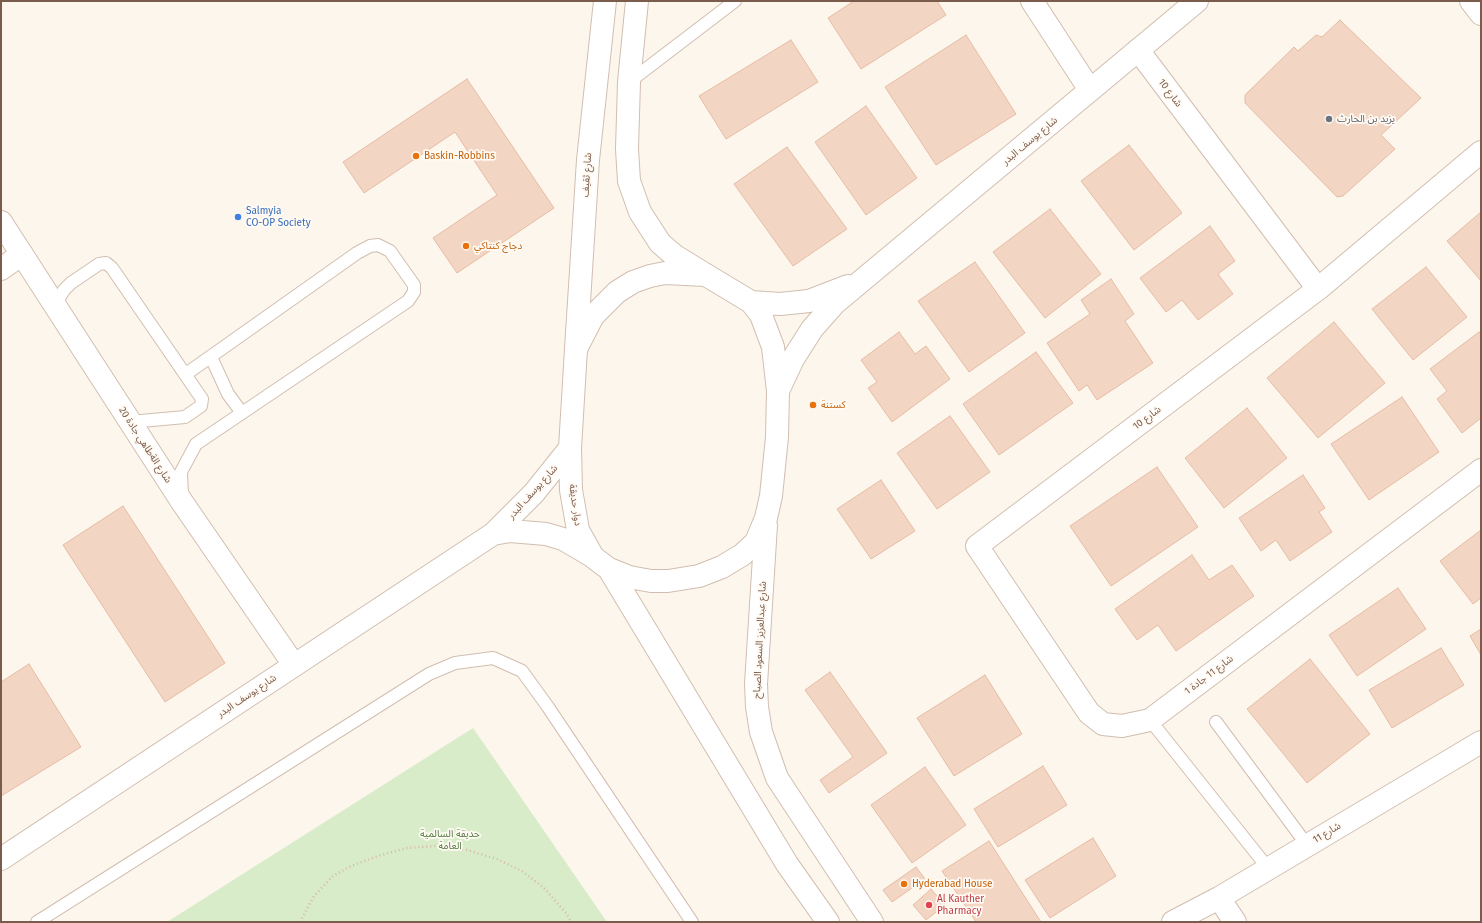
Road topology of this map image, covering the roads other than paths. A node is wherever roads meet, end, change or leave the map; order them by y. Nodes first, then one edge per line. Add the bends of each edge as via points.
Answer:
1 (605, 1) edge
2 (637, 1) edge
3 (735, 1) edge
4 (1032, 1) edge
5 (1197, 1) edge
6 (1471, 1) edge
7 (1481, 14) edge
8 (1138, 50) junction
9 (629, 82) junction
10 (1090, 90) junction
11 (1481, 152) edge
12 (1, 222) edge
13 (22, 254) junction
14 (1, 269) edge
15 (706, 275) junction
16 (862, 280) junction
17 (1318, 289) junction
18 (751, 302) junction
19 (55, 305) junction
20 (576, 349) junction
21 (211, 357) junction
22 (186, 374) junction
23 (778, 391) junction
24 (242, 414) junction
25 (130, 422) junction
26 (570, 448) junction
27 (1481, 470) edge
28 (182, 502) junction
29 (766, 518) junction
30 (493, 534) junction
31 (977, 546) joint
32 (601, 563) junction
33 (294, 665) junction
34 (1150, 720) junction
35 (1216, 722) dead end
36 (1481, 742) edge
37 (1307, 845) junction
38 (1, 859) edge
39 (1268, 868) junction
40 (1219, 898) junction
41 (37, 922) edge
42 (692, 922) edge
43 (828, 922) edge
44 (872, 922) edge
45 (1173, 922) edge
46 (1235, 922) edge

1 - 20 street, شارع ثقيف via 588,160
2 - 9 street
3 - 9 lane
4 - 10 street
5 - 8 street, شارع يوسف البدر
6 - 7 street
8 - 10 street, شارع يوسف البدر
8 - 17 street, شارع 10
9 - 15 street via 628,174 640,212 660,243 675,256
10 - 16 street, شارع يوسف البدر
11 - 17 street, شارع 10
12 - 13 street, شارع الةطاهي جادة 20
13 - 14 street
13 - 19 street, شارع الةطاهي جادة 20
15 - 18 street, دوار حديقة
15 - 20 street, دوار حديقة via 665,273 633,282 617,292 593,316
16 - 18 street, شارع يوسف البدر via 809,301 780,304
16 - 23 street, شارع يوسف البدر via 835,303 812,330 793,359
17 - 31 street, شارع 10
18 - 23 street, دوار حديقة via 761,316 773,347
19 - 22 lane via 71,283 99,264 106,263
19 - 25 street, شارع الةطاهي جادة 20
20 - 26 street, دوار حديقة
21 - 22 lane
21 - 24 lane via 228,394
21 - 24 lane via 370,246 378,245 390,251 414,285 414,292 408,302
22 - 25 lane via 202,399 201,406 193,413 175,419
23 - 29 street, دوار حديقة via 775,473
24 - 28 lane via 196,444 182,472
25 - 28 street, شارع الةطاهي جادة 20
26 - 30 street, شارع يوسف البدر via 534,493
26 - 32 street, دوار حديقة via 572,490 578,530
27 - 34 street, شارع 11 جادة 1
28 - 33 street, شارع الةطاهي جادة 20
29 - 32 street, دوار حديقة via 756,542 742,555 722,568 699,576 668,582 651,581 629,577
29 - 44 street, شارع عبدالعزيز السعود الصباح via 756,684 761,732 777,778
30 - 32 street, شارع يوسف البدر via 510,531 546,534 563,539
30 - 33 street, شارع يوسف البدر
31 - 34 street, شارع 11 جادة 1 via 1089,713 1103,724 1122,726
32 - 43 street via 787,864
33 - 38 street, شارع يوسف البدر
34 - 39 lane
35 - 37 lane
36 - 37 street, شارع 11
37 - 39 street, شارع 11
39 - 40 street, شارع 11
40 - 45 street, شارع 11
40 - 46 street
41 - 42 lane via 429,674 455,663 493,658 522,671

